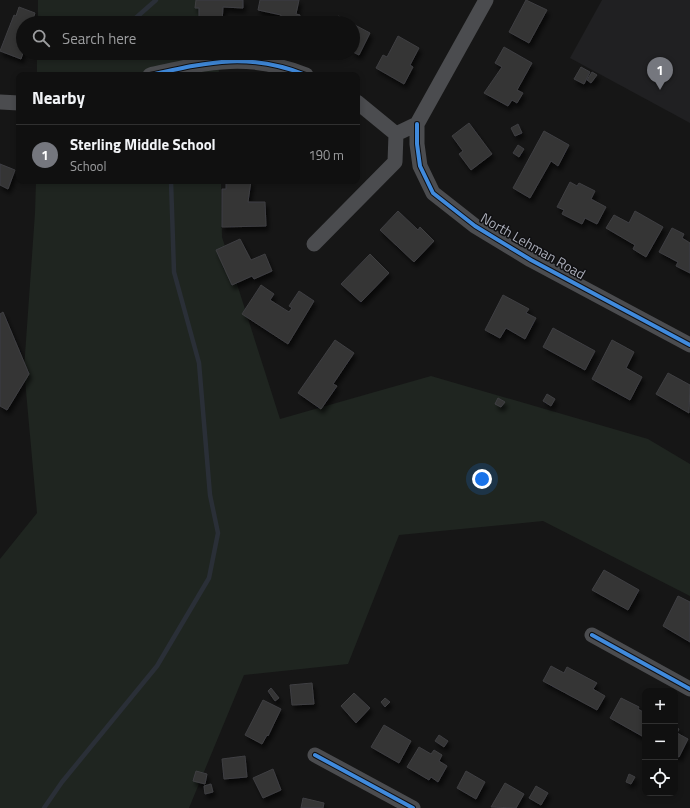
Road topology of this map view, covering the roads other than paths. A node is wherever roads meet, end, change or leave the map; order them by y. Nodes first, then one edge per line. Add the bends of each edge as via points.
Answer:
1 (486, 0) edge
2 (163, 72) edge
3 (299, 72) edge
4 (0, 102) edge
5 (16, 103) edge
6 (360, 104) edge
7 (417, 124) junction
8 (396, 134) junction
9 (314, 244) dead end
10 (690, 345) edge
11 (592, 635) dead end
12 (690, 689) edge
13 (315, 755) dead end
14 (413, 808) edge

1 - 7 street
2 - 3 street via 205,62 255,61
4 - 5 street
6 - 8 street
7 - 8 street
7 - 10 street, North Lehman Road via 416,144 420,166 433,193 474,226 530,260
8 - 9 street via 395,162
11 - 12 street
13 - 14 street

